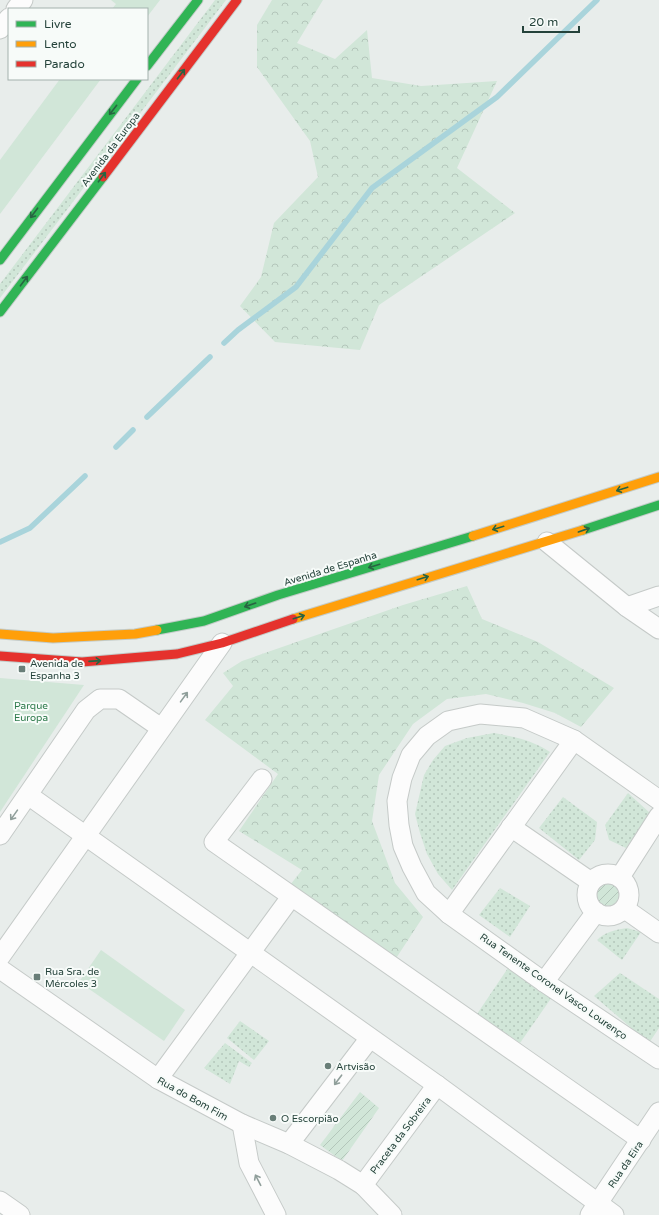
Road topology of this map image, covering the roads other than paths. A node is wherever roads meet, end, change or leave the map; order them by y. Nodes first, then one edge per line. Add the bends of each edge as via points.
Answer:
1 (23, 0) edge
2 (198, 0) edge
3 (237, 0) edge
4 (17, 8) edge
5 (8, 19) edge
6 (0, 29) edge
7 (148, 65) edge
8 (136, 80) edge
9 (0, 260) edge
10 (0, 312) edge
11 (659, 477) edge
12 (659, 505) edge
13 (547, 542) junction
14 (659, 596) edge
15 (627, 607) junction
16 (659, 629) edge
17 (0, 634) edge
18 (222, 643) junction
19 (0, 656) edge
20 (161, 728) junction
21 (574, 740) junction
22 (262, 779) dead end
23 (28, 795) junction
24 (659, 800) edge
25 (659, 816) edge
26 (511, 827) junction
27 (0, 835) edge
28 (86, 836) junction
29 (620, 877) junction
30 (591, 882) junction
31 (291, 897) junction
32 (625, 909) junction
33 (596, 912) junction
34 (449, 914) junction
35 (659, 933) edge
36 (251, 952) junction
37 (0, 958) edge
38 (0, 969) edge
39 (544, 982) junction
40 (370, 1038) junction
41 (659, 1059) edge
42 (158, 1079) junction
43 (437, 1085) junction
44 (657, 1119) edge
45 (242, 1124) junction
46 (641, 1140) junction
47 (289, 1144) junction
48 (363, 1185) junction
49 (0, 1201) edge
50 (594, 1209) edge
51 (20, 1215) edge
52 (276, 1215) edge
53 (392, 1215) edge
54 (614, 1215) edge

1 - 4 street
2 - 7 main road
10 -> 3 main road, Avenida da Europa
5 - 6 street
8 -> 9 main road, Avenida da Europa
11 -> 17 main road, Avenida de Espanha via 278,595 204,621 134,634 53,638
13 -> 12 main road
13 - 15 street
18 -> 13 main road via 443,572
14 - 15 street
15 - 16 street
19 -> 18 main road via 82,662 176,654
20 -> 18 street
20 - 23 street via 119,699 100,699 86,710
20 - 28 street
21 - 24 street, Rua Tenente Coronel Vasco Lourenço
21 - 26 street
21 - 34 street, Rua Tenente Coronel Vasco Lourenço via 524,718 480,714 448,721 426,736 411,755 397,801 398,825 403,846 426,893
22 - 31 street via 214,842
23 -> 27 street
23 - 28 street
25 - 29 street
26 - 30 street
26 - 34 street
28 - 36 street
28 - 37 street
29 - 30 street via 601,875
29 - 32 street via 630,892
30 - 33 street via 588,888 588,902
31 - 36 street
31 - 46 street
32 - 33 street via 608,917
32 - 35 street
33 - 39 street
34 - 39 street, Rua Tenente Coronel Vasco Lourenço
36 - 40 street
36 - 42 street
38 - 42 street, Rua do Bom Fim
39 - 41 street, Rua Tenente Coronel Vasco Lourenço
40 - 43 street
40 -> 47 street
42 - 45 street, Rua do Bom Fim
43 - 48 street, Praceta da Sobreira
43 - 50 street
44 - 46 street, Rua da Eira
45 - 47 street, Rua do Bom Fim
52 -> 45 street via 250,1163
46 - 50 street, Rua da Eira
47 - 48 street, Rua do Bom Fim
48 - 53 street, Rua do Bom Fim
49 - 51 street
50 - 54 street

